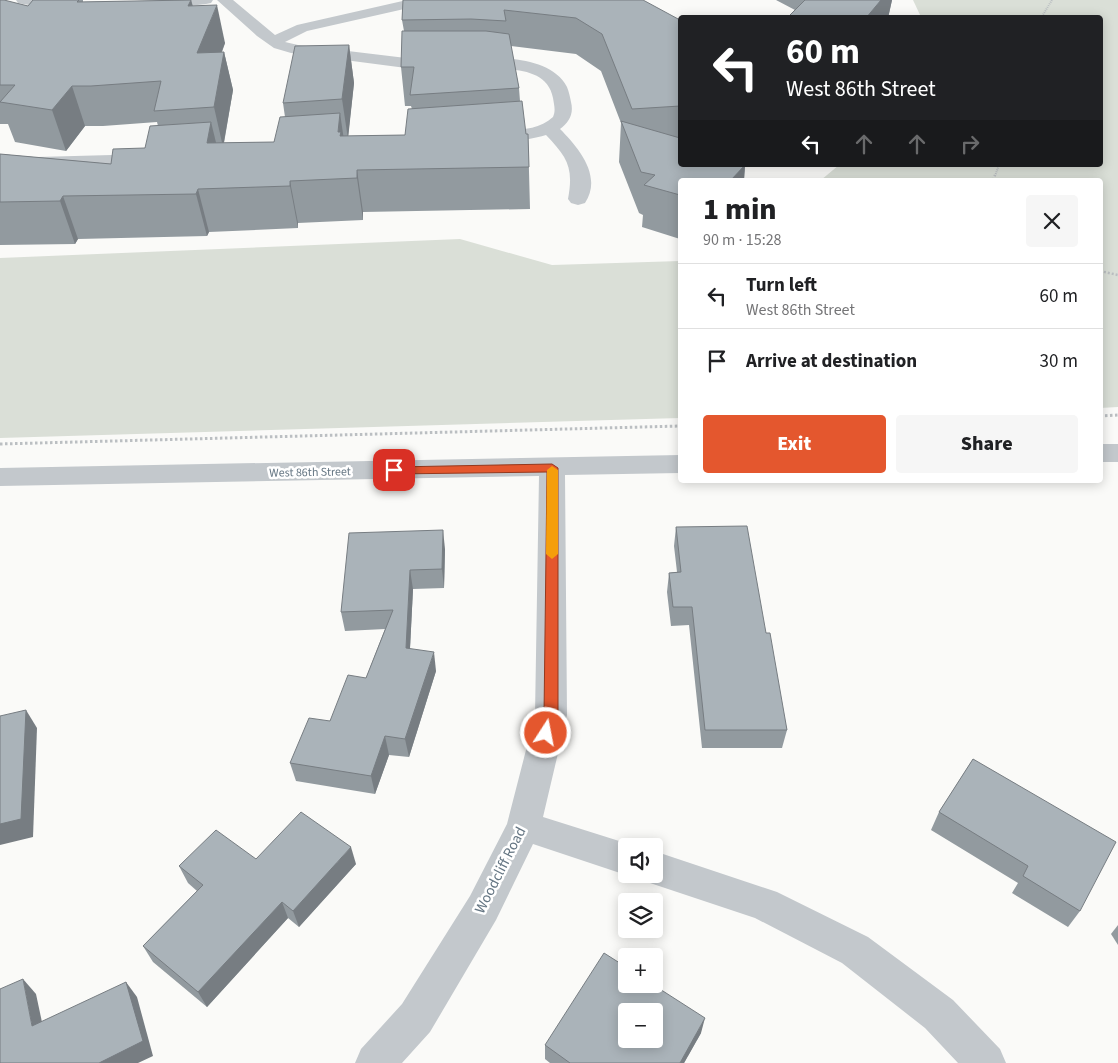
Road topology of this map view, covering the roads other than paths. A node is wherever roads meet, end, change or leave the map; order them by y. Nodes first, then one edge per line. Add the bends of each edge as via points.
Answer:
1 (206, 0) edge
2 (224, 0) edge
3 (436, 0) edge
4 (30, 1) edge
5 (81, 8) edge
6 (141, 8) edge
7 (15, 16) edge
8 (274, 41) junction
9 (549, 128) junction
10 (478, 137) edge
11 (170, 159) edge
12 (0, 164) edge
13 (578, 199) dead end
14 (1103, 453) edge
15 (1118, 453) edge
16 (678, 464) edge
17 (552, 468) junction
18 (0, 477) edge
19 (524, 826) junction
20 (618, 856) edge
21 (663, 871) edge
22 (375, 1063) edge
23 (986, 1063) edge

1 - 6 street
2 - 8 street
3 - 8 street via 302,28
4 - 5 street
4 - 7 street
8 - 9 street via 297,50 406,63 493,62 533,69 558,85 564,110 561,120
9 - 10 street via 528,134
9 - 13 street via 572,152 579,166 582,181
11 - 12 street
14 - 15 street
16 - 17 street, West 86th Street
17 - 18 street, West 86th Street
17 - 19 street, Woodcliff Road via 551,715
19 - 20 street
19 - 22 street, Woodcliff Road via 483,908 416,1018
21 - 23 street via 764,904 855,950 939,1014

